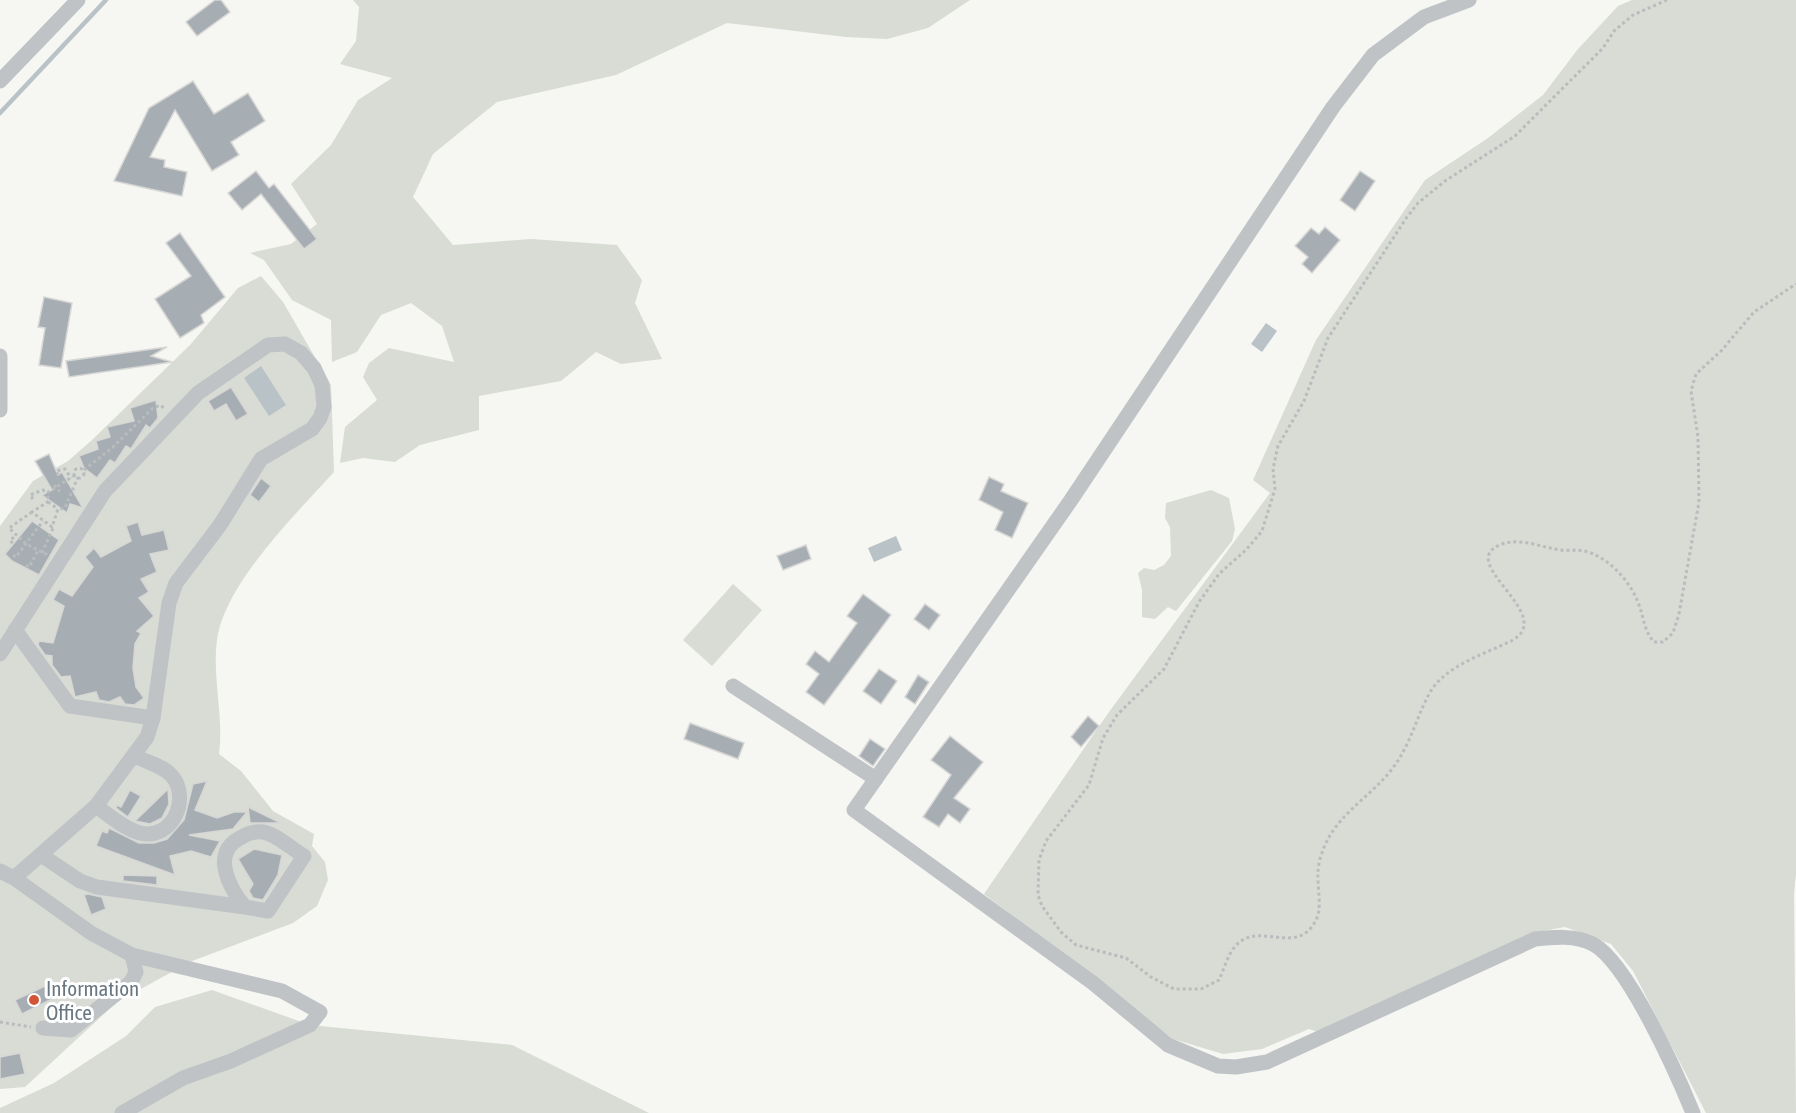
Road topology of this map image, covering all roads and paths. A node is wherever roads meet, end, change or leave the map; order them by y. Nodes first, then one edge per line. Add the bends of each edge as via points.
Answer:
1 (78, 0) edge
2 (1469, 0) edge
3 (1667, 0) edge
4 (0, 81) edge
5 (1796, 284) edge
6 (0, 356) edge
7 (0, 410) edge
8 (174, 418) junction
9 (86, 461) dead end
10 (88, 466) junction
11 (84, 470) junction
12 (58, 475) dead end
13 (75, 477) junction
14 (55, 487) junction
15 (60, 492) dead end
16 (47, 493) junction
17 (33, 499) dead end
18 (68, 499) junction
19 (75, 501) dead end
20 (48, 502) junction
21 (61, 503) dead end
22 (65, 506) junction
23 (32, 512) junction
24 (58, 512) junction
25 (23, 518) junction
26 (43, 521) junction
27 (29, 524) dead end
28 (52, 527) junction
29 (16, 535) junction
30 (13, 543) dead end
31 (26, 544) junction
32 (21, 551) junction
33 (40, 552) junction
34 (25, 554) dead end
35 (13, 555) dead end
36 (34, 558) junction
37 (39, 561) dead end
38 (59, 561) junction
39 (26, 565) dead end
40 (15, 630) junction
41 (0, 654) edge
42 (733, 686) dead end
43 (153, 718) junction
44 (135, 756) junction
45 (876, 779) junction
46 (96, 806) junction
47 (41, 855) junction
48 (7, 874) edge
49 (244, 907) junction
50 (132, 955) junction
51 (0, 1023) edge
52 (43, 1028) joint
53 (122, 1113) edge
54 (1694, 1113) edge

1 - 4 street
2 - 45 street via 1424,18 1373,55 1339,98 1071,500
3 - 5 path via 1633,15 1515,136 1418,203 1350,303 1328,338 1304,401 1278,446 1273,469 1275,489 1262,531 1206,593 1164,669 1118,715 1103,738 1089,784 1046,841 1039,860 1038,896 1061,932 1076,945 1114,953 1162,984 1188,991 1219,980 1232,949 1241,940 1253,936 1295,938 1308,932 1316,920 1318,870 1329,837 1391,771 1428,695 1455,668 1516,639 1523,629 1523,614 1490,570 1488,560 1494,548 1519,542 1590,552 1623,577 1639,605 1647,634 1654,642 1663,642 1673,633 1679,614 1699,502 1698,437 1691,391 1696,374 1754,312
6 - 7 street
8 - 10 path via 156,405
8 - 38 street via 105,490
8 - 43 street via 198,393 268,345 293,347 301,353 318,375 324,396 324,407 312,429 261,459 220,525 177,583 169,603
9 - 10 path
10 - 11 path
11 - 13 path via 83,476
11 - 13 path via 75,469
12 - 13 path via 56,471 65,469
13 - 14 path
13 - 18 path
14 - 15 path
14 - 16 path
16 - 17 path via 43,490 30,495
16 - 20 path
18 - 19 path
18 - 22 path
20 - 23 path
20 - 24 path
21 - 22 path
22 - 24 path
23 - 25 path
23 - 26 path
24 - 28 path
25 - 27 path
25 - 29 path via 9,528
26 - 28 path
26 - 31 path
28 - 33 path via 51,539
29 - 30 path via 10,541
29 - 31 path
31 - 32 path
31 - 33 path
32 - 34 path
32 - 35 path via 16,557
33 - 36 path
33 - 38 path
36 - 37 path
36 - 39 path via 29,567
38 - 40 street
40 - 41 street
40 - 43 street via 70,706
42 - 45 street
43 - 44 street via 150,733
44 - 46 street
44 - 46 street via 171,775 180,796 174,818 164,828 145,834 131,830
45 - 54 street via 854,810 1093,983 1168,1045 1194,1058 1236,1067 1267,1062 1505,951 1534,939 1562,936 1592,944 1610,956 1629,982
46 - 47 street
47 - 48 street
47 - 49 street via 98,887
48 - 50 street via 91,933
49 - 49 street via 268,911 304,856 263,832 232,843 225,855 225,871
50 - 52 street via 136,972 131,982 71,1030
50 - 53 street via 282,991 320,1012 310,1025 183,1078
51 - 52 path

